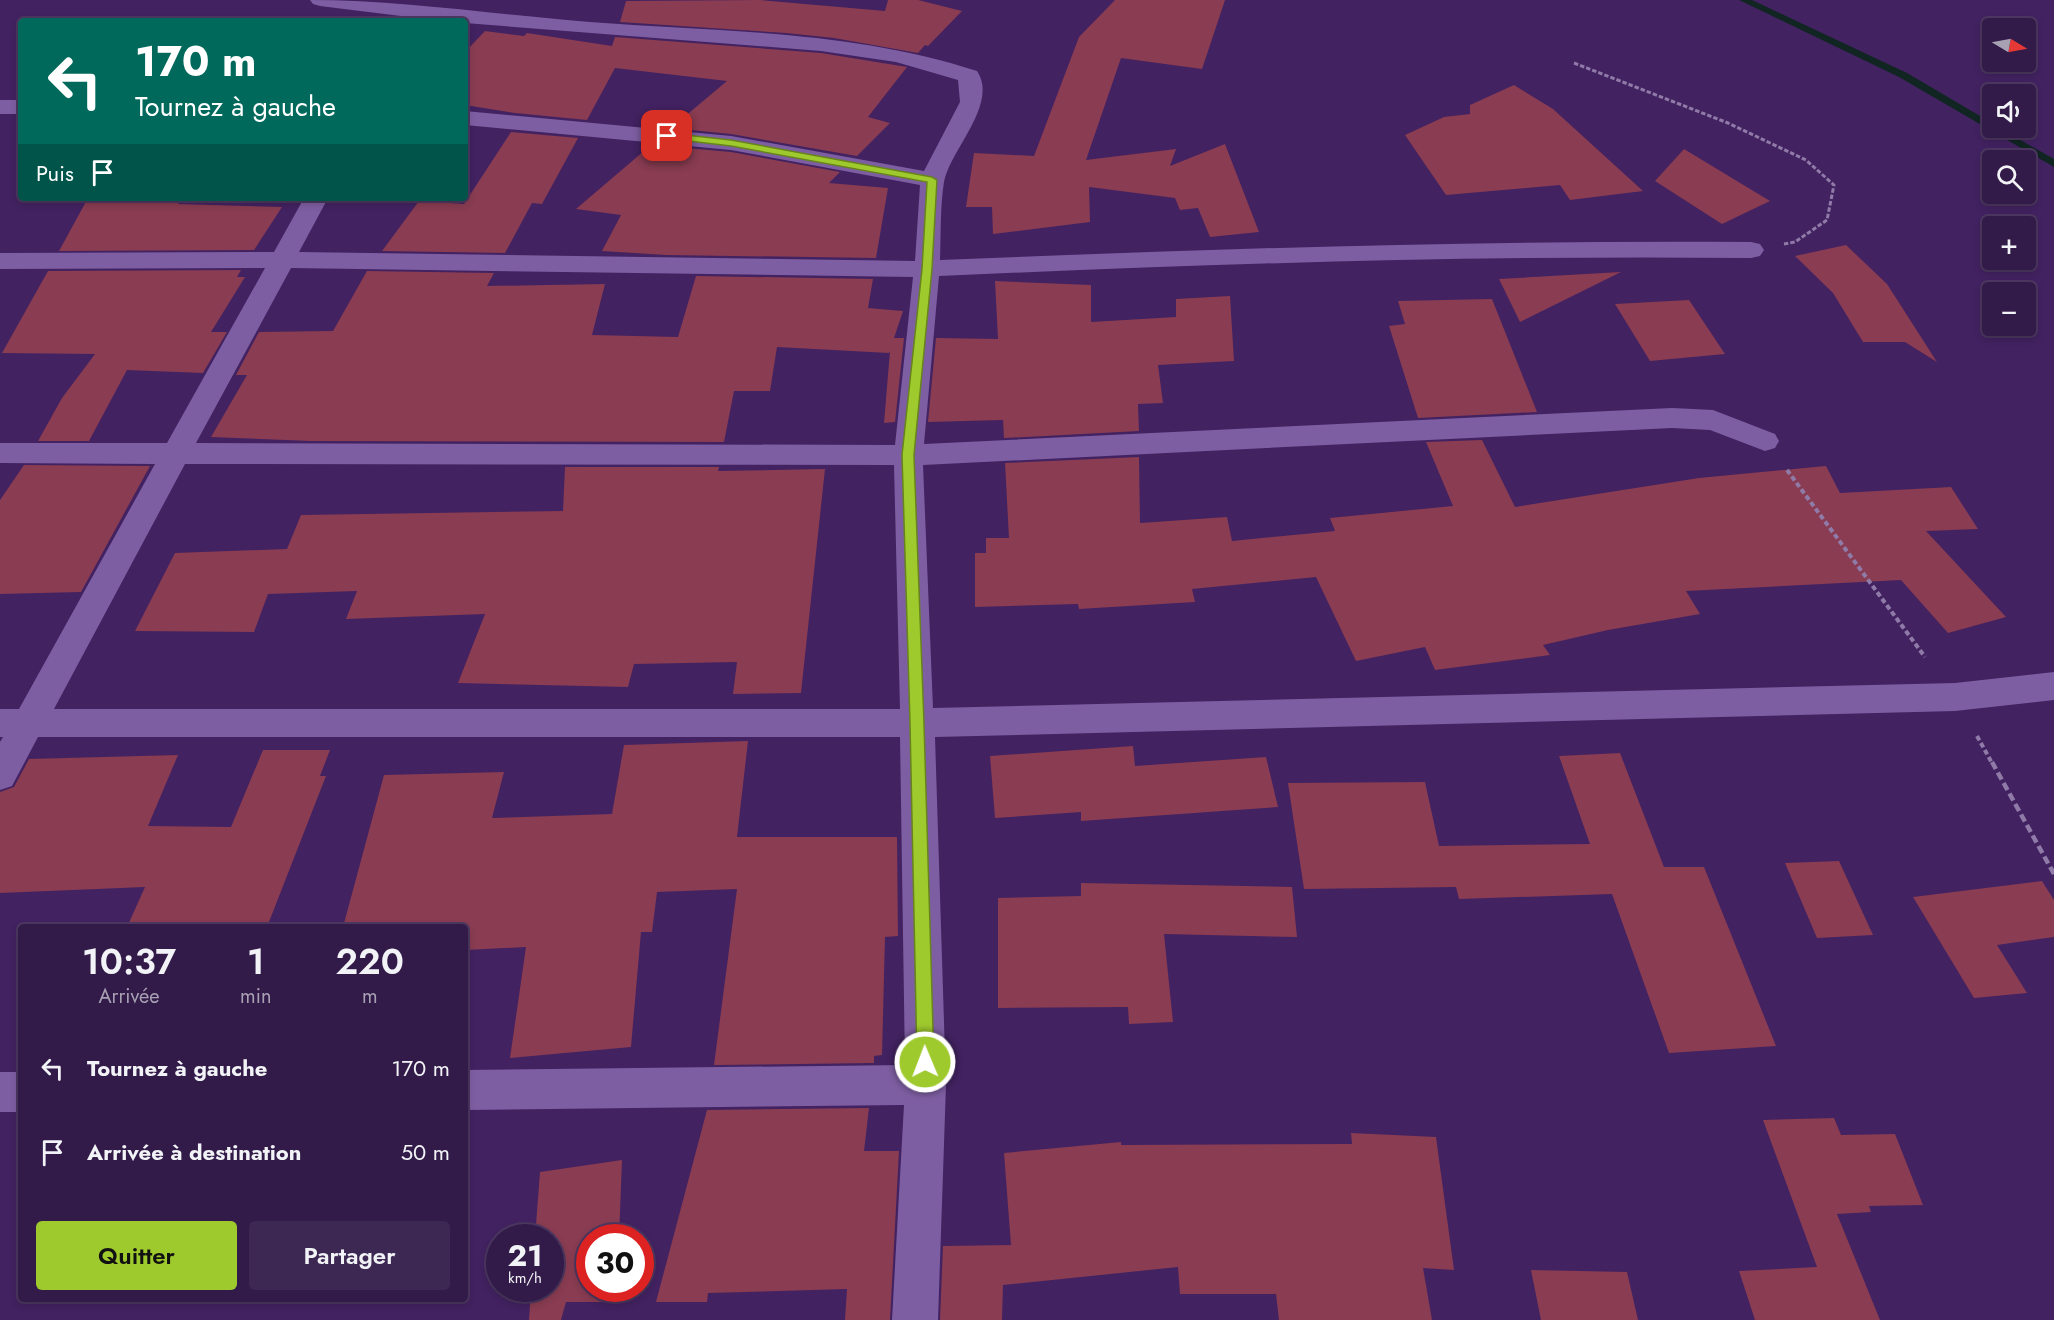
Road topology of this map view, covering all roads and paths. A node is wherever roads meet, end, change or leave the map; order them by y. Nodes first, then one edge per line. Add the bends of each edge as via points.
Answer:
1 (320, 0) edge
2 (434, 18) edge
3 (468, 21) edge
4 (1574, 63) dead end
5 (0, 107) edge
6 (18, 107) edge
7 (468, 118) edge
8 (932, 180) junction
9 (314, 201) edge
10 (1751, 250) joint
11 (282, 260) junction
12 (0, 261) edge
13 (927, 269) junction
14 (1765, 441) joint
15 (0, 453) edge
16 (178, 453) junction
17 (908, 455) junction
18 (2054, 686) edge
19 (1955, 697) junction
20 (917, 723) junction
21 (14, 724) edge
22 (0, 775) edge
23 (2054, 874) edge
24 (926, 1085) junction
25 (468, 1090) edge
26 (0, 1092) edge
27 (18, 1092) edge
28 (915, 1320) edge

1 - 2 street
3 - 8 street via 826,45 933,62 969,76 971,102
4 - 10 path via 1728,123 1806,160 1834,185 1827,220 1795,242
5 - 6 street
7 - 8 street via 731,143
8 - 13 street
9 - 11 street
10 - 13 street via 1199,257
11 - 12 street
11 - 13 street
11 - 16 street
13 - 17 street
14 - 17 street via 1713,420 1672,418
14 - 19 path
15 - 16 street
16 - 17 street
16 - 21 street
17 - 20 street
18 - 19 street
19 - 20 street
19 - 23 path
20 - 21 street
20 - 24 street
21 - 22 street
24 - 25 street
24 - 28 street
26 - 27 street

